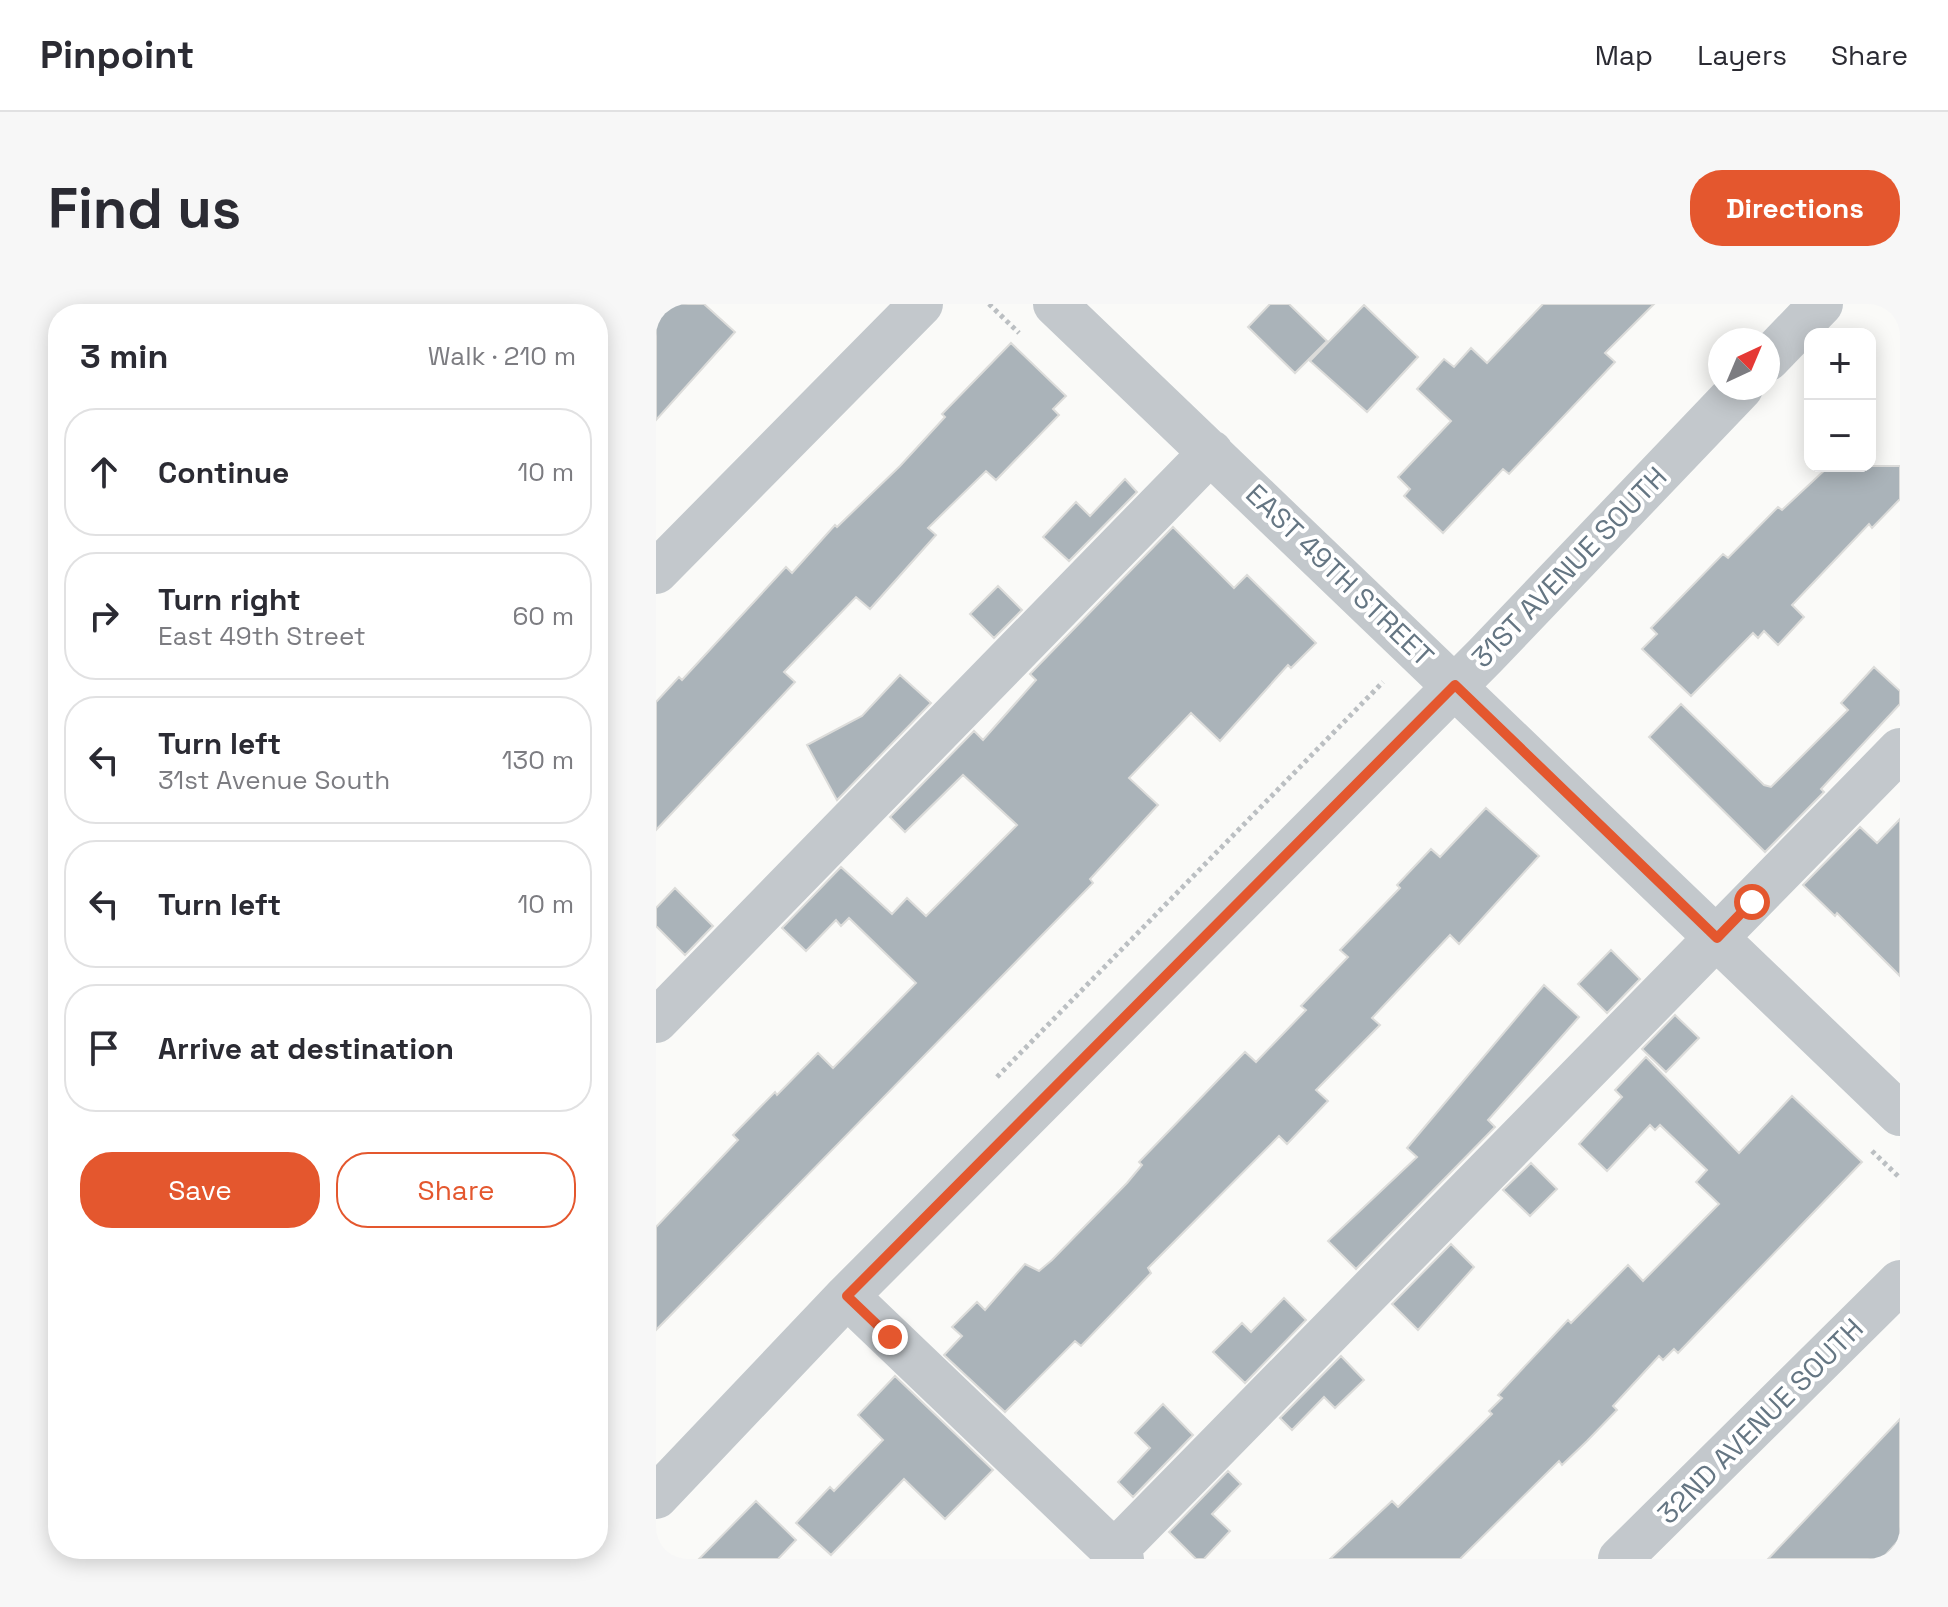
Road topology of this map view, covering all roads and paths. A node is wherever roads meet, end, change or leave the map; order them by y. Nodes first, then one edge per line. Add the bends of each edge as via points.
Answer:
1 (921, 304) edge
2 (1055, 304) edge
3 (1821, 304) edge
4 (1780, 347) edge
5 (1729, 400) edge
6 (1211, 452) junction
7 (656, 572) edge
8 (1383, 682) dead end
9 (1455, 685) junction
10 (1900, 750) edge
11 (1717, 938) junction
12 (656, 1021) edge
13 (986, 1089) dead end
14 (1900, 1114) edge
15 (1900, 1282) edge
16 (847, 1296) junction
17 (656, 1497) edge
18 (1118, 1555) edge
19 (1620, 1559) edge

1 - 7 street
2 - 6 street, EAST 49TH STREET
3 - 4 street
5 - 9 street, 31ST AVENUE SOUTH
6 - 9 street, EAST 49TH STREET
6 - 12 street
8 - 13 path
9 - 11 street, EAST 49TH STREET
9 - 16 street, 31ST AVENUE SOUTH
10 - 11 street
11 - 14 street, EAST 49TH STREET
11 - 18 street
15 - 19 street, 32ND AVENUE SOUTH
16 - 17 street, 31ST AVENUE SOUTH
16 - 18 street

